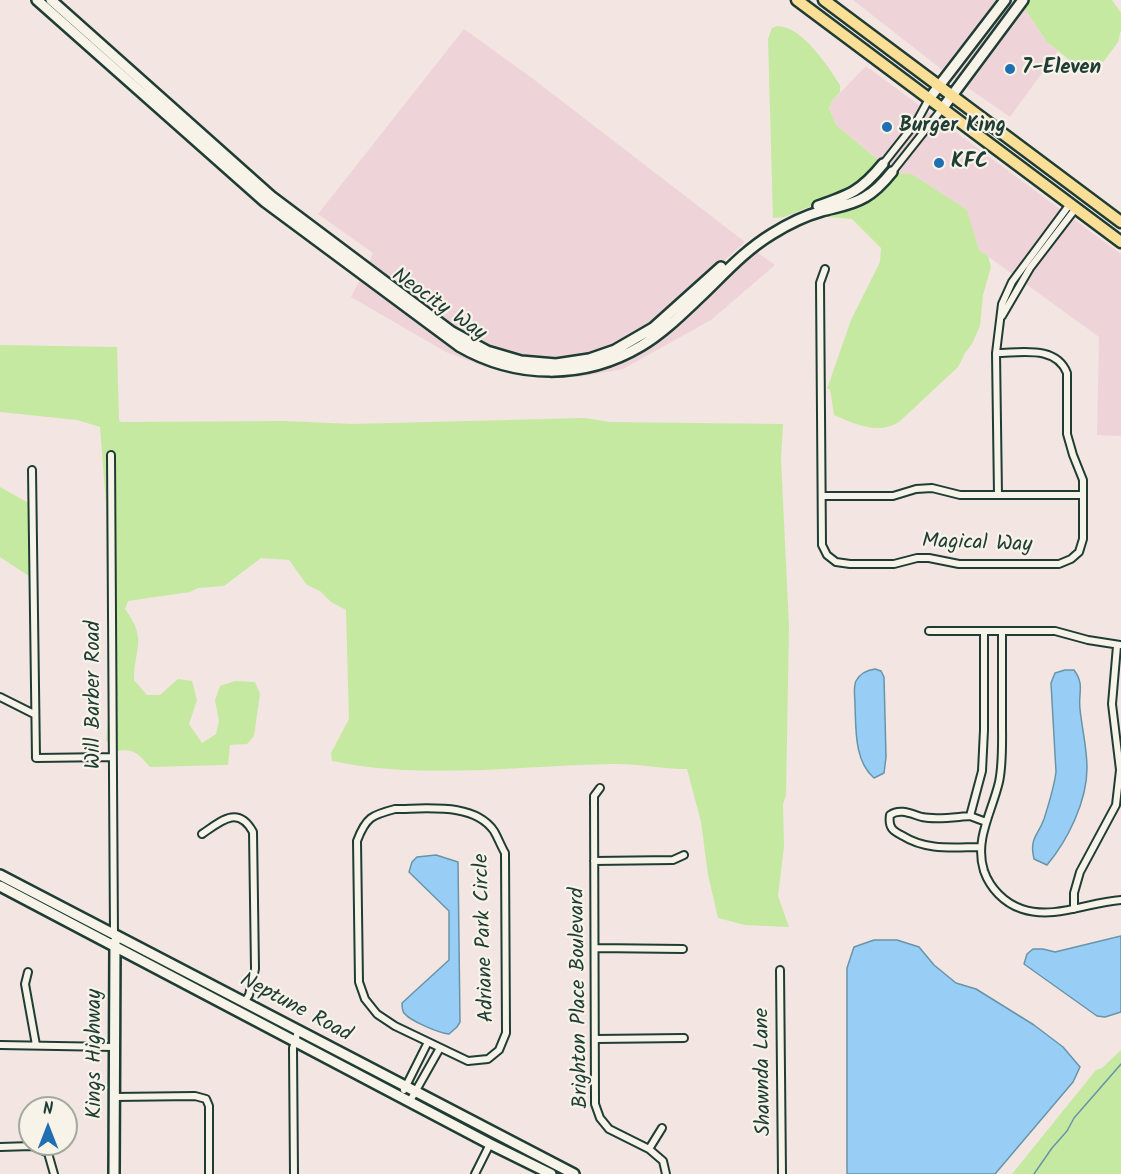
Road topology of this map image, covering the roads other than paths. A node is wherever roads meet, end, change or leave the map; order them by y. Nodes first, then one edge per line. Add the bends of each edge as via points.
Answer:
1 (37, 0) edge
2 (51, 0) edge
3 (797, 0) edge
4 (824, 0) edge
5 (1005, 0) edge
6 (1023, 0) edge
7 (939, 86) junction
8 (952, 96) junction
9 (929, 99) junction
10 (942, 109) junction
11 (883, 164) joint
12 (892, 172) joint
13 (1073, 206) junction
14 (1121, 222) edge
15 (1121, 242) edge
16 (825, 269) dead end
17 (387, 288) junction
18 (996, 353) junction
19 (491, 357) junction
20 (111, 455) dead end
21 (32, 470) dead end
22 (998, 495) junction
23 (1083, 495) junction
24 (822, 496) junction
25 (929, 631) dead end
26 (984, 631) junction
27 (1002, 631) junction
28 (1119, 646) edge
29 (0, 697) edge
30 (34, 714) junction
31 (112, 757) junction
32 (1120, 770) edge
33 (600, 788) dead end
34 (970, 816) junction
35 (986, 822) junction
36 (202, 834) dead end
37 (981, 847) junction
38 (684, 855) dead end
39 (594, 861) junction
40 (0, 875) edge
41 (0, 886) edge
42 (1121, 900) edge
43 (1074, 909) junction
44 (114, 934) junction
45 (115, 947) junction
46 (595, 948) junction
47 (683, 949) dead end
48 (780, 970) dead end
49 (28, 972) dead end
50 (244, 1003) junction
51 (296, 1036) junction
52 (684, 1038) dead end
53 (596, 1039) junction
54 (428, 1042) junction
55 (36, 1045) junction
56 (0, 1046) edge
57 (114, 1047) junction
58 (440, 1048) junction
59 (405, 1087) junction
60 (415, 1092) junction
61 (400, 1096) junction
62 (114, 1097) junction
63 (410, 1101) junction
64 (662, 1128) dead end
65 (490, 1144) junction
66 (0, 1147) edge
67 (649, 1149) junction
68 (54, 1174) edge
69 (114, 1174) edge
70 (209, 1174) edge
71 (294, 1174) edge
72 (475, 1174) edge
73 (551, 1174) edge
74 (574, 1174) edge
75 (666, 1174) edge
76 (782, 1174) edge

1 - 17 street, Neocity Way via 242,183
2 - 17 street, Neocity Way via 270,196
3 - 9 highway
4 - 7 highway
5 - 7 street
6 - 8 street
7 - 8 highway
7 - 9 street
8 - 10 street
8 - 14 highway
9 - 10 highway
9 - 11 street
10 - 12 street
10 - 13 highway
11 - 19 street, Neocity Way via 857,191 802,212 761,235 653,328 615,350 556,364
12 - 19 street, Neocity Way via 865,197 805,216 758,243 661,332 627,354 598,366 557,372 521,370
13 - 15 highway
13 - 18 street via 1012,282 1002,304
16 - 24 street, Magical Way via 820,283
17 - 19 street, Neocity Way
18 - 22 street
18 - 23 street, Magical Way via 1044,352 1064,363 1067,434 1083,480
20 - 31 street, Will Barber Road
21 - 30 street
22 - 23 street
22 - 24 street via 960,495 932,488 893,496
23 - 24 street, Magical Way via 1083,539 1079,552 1059,564 959,564 929,558 894,564 836,562 822,545
25 - 26 street
26 - 27 street
26 - 34 street via 982,771
27 - 28 street via 1055,631
27 - 35 street via 1001,760
28 - 32 street via 1112,704
29 - 30 street
30 - 31 street via 36,758
31 - 44 street, Will Barber Road
32 - 43 street via 1116,805 1080,872
33 - 39 street, Brighton Place Boulevard via 594,796
34 - 35 street
34 - 37 street via 925,818 895,812 889,823 891,830 913,842 933,847
35 - 37 street
36 - 50 street via 234,816 247,822 253,832 255,969
37 - 43 street via 984,870 1005,900 1042,913
38 - 39 street via 673,860
39 - 46 street, Brighton Place Boulevard
40 - 44 street, Neptune Road
41 - 45 street, Neptune Road
42 - 43 street
44 - 45 street, Kings Highway
44 - 50 street, Neptune Road
45 - 51 street, Neptune Road
45 - 57 street, Kings Highway
46 - 47 street
46 - 53 street, Brighton Place Boulevard
48 - 76 street, Shawnda Lane
49 - 55 street via 25,984
50 - 51 street, Neptune Road
51 - 59 street, Neptune Road
51 - 61 street, Neptune Road
51 - 71 street
52 - 53 street
53 - 67 street, Brighton Place Boulevard via 596,1104 600,1118 609,1129
54 - 58 street, Adriane Park Circle
54 - 58 street, Adriane Park Circle via 377,1014 358,982 357,841 363,825 376,814 395,809 445,809 475,815 494,831 505,853 506,1033 499,1050 488,1059 468,1061
54 - 59 street
55 - 56 street
55 - 57 street
57 - 62 street, Kings Highway
58 - 60 street
59 - 60 street, Neptune Road
59 - 61 street
60 - 63 street
60 - 74 street, Neptune Road
61 - 63 street, Neptune Road
62 - 69 street, Kings Highway
62 - 70 street via 206,1099
63 - 65 street, Neptune Road
64 - 67 street
65 - 72 street
65 - 73 street, Neptune Road
66 - 68 street via 32,1146 48,1154
67 - 75 street, Brighton Place Boulevard via 663,1161

